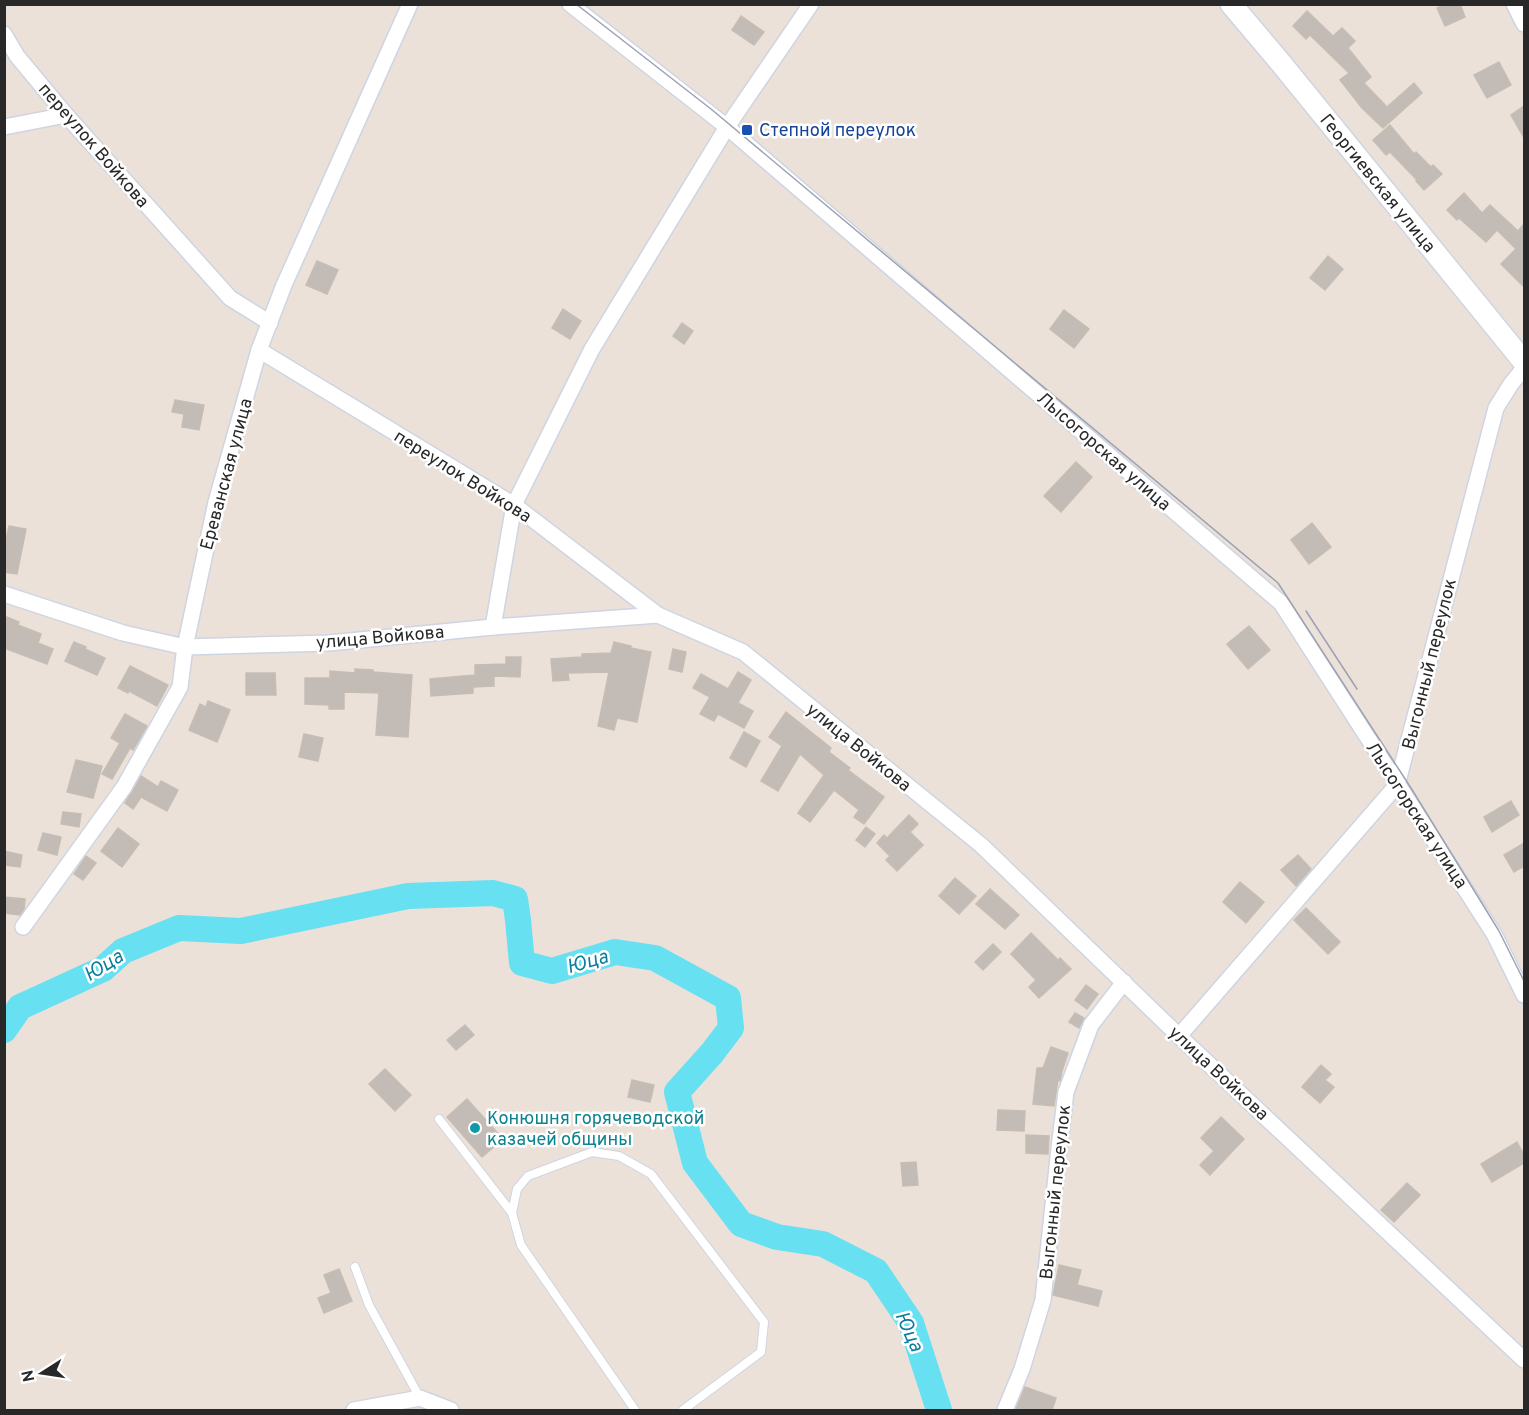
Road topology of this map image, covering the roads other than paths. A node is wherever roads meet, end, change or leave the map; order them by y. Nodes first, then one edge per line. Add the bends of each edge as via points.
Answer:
1 (410, 4) edge
2 (570, 4) edge
3 (811, 4) edge
4 (1231, 4) edge
5 (1514, 4) edge
6 (1524, 24) edge
7 (4, 33) edge
8 (66, 115) junction
9 (4, 127) edge
10 (728, 127) junction
11 (270, 323) junction
12 (260, 350) junction
13 (1524, 362) edge
14 (1524, 368) edge
15 (514, 505) junction
16 (4, 594) edge
17 (658, 615) junction
18 (493, 627) junction
19 (185, 647) junction
20 (1398, 785) junction
21 (23, 927) dead end
22 (1124, 982) junction
23 (1524, 995) edge
24 (1179, 1036) junction
25 (439, 1119) dead end
26 (512, 1213) junction
27 (355, 1266) dead end
28 (1524, 1360) edge
29 (420, 1398) junction
30 (354, 1410) edge
31 (451, 1410) edge
32 (635, 1410) edge
33 (683, 1410) edge
34 (1005, 1410) edge

1 - 11 street, Ереванская улица
2 - 10 street, Лысогорская улица
3 - 10 street
4 - 13 main road, Георгиевская улица
5 - 6 street
7 - 8 street, переулок Войкова via 17,56
8 - 9 street
8 - 11 street, переулок Войкова via 230,298
10 - 15 street via 592,349
10 - 20 street, Лысогорская улица via 1281,603
11 - 12 street, Ереванская улица
12 - 15 street, переулок Войкова
12 - 19 street, Ереванская улица via 216,502
14 - 20 street, Выгонный переулок via 1496,408
15 - 17 street, переулок Войкова
15 - 18 street
16 - 19 street, улица Войкова via 123,633
17 - 18 street, улица Войкова
17 - 22 street, улица Войкова via 743,652 981,845
18 - 19 street, улица Войкова via 329,643
19 - 21 street, Ереванская улица via 180,687 124,787
20 - 23 street, Лысогорская улица via 1494,934
20 - 24 street, Выгонный переулок
22 - 24 street, улица Войкова
22 - 34 street, Выгонный переулок via 1092,1025 1066,1092 1043,1300
24 - 28 street, улица Войкова
25 - 26 lane
26 - 32 lane via 521,1245
26 - 33 lane via 517,1189 528,1176 592,1152 619,1156 651,1173 764,1322 760,1352
27 - 29 lane via 369,1305
29 - 30 street
29 - 31 street

